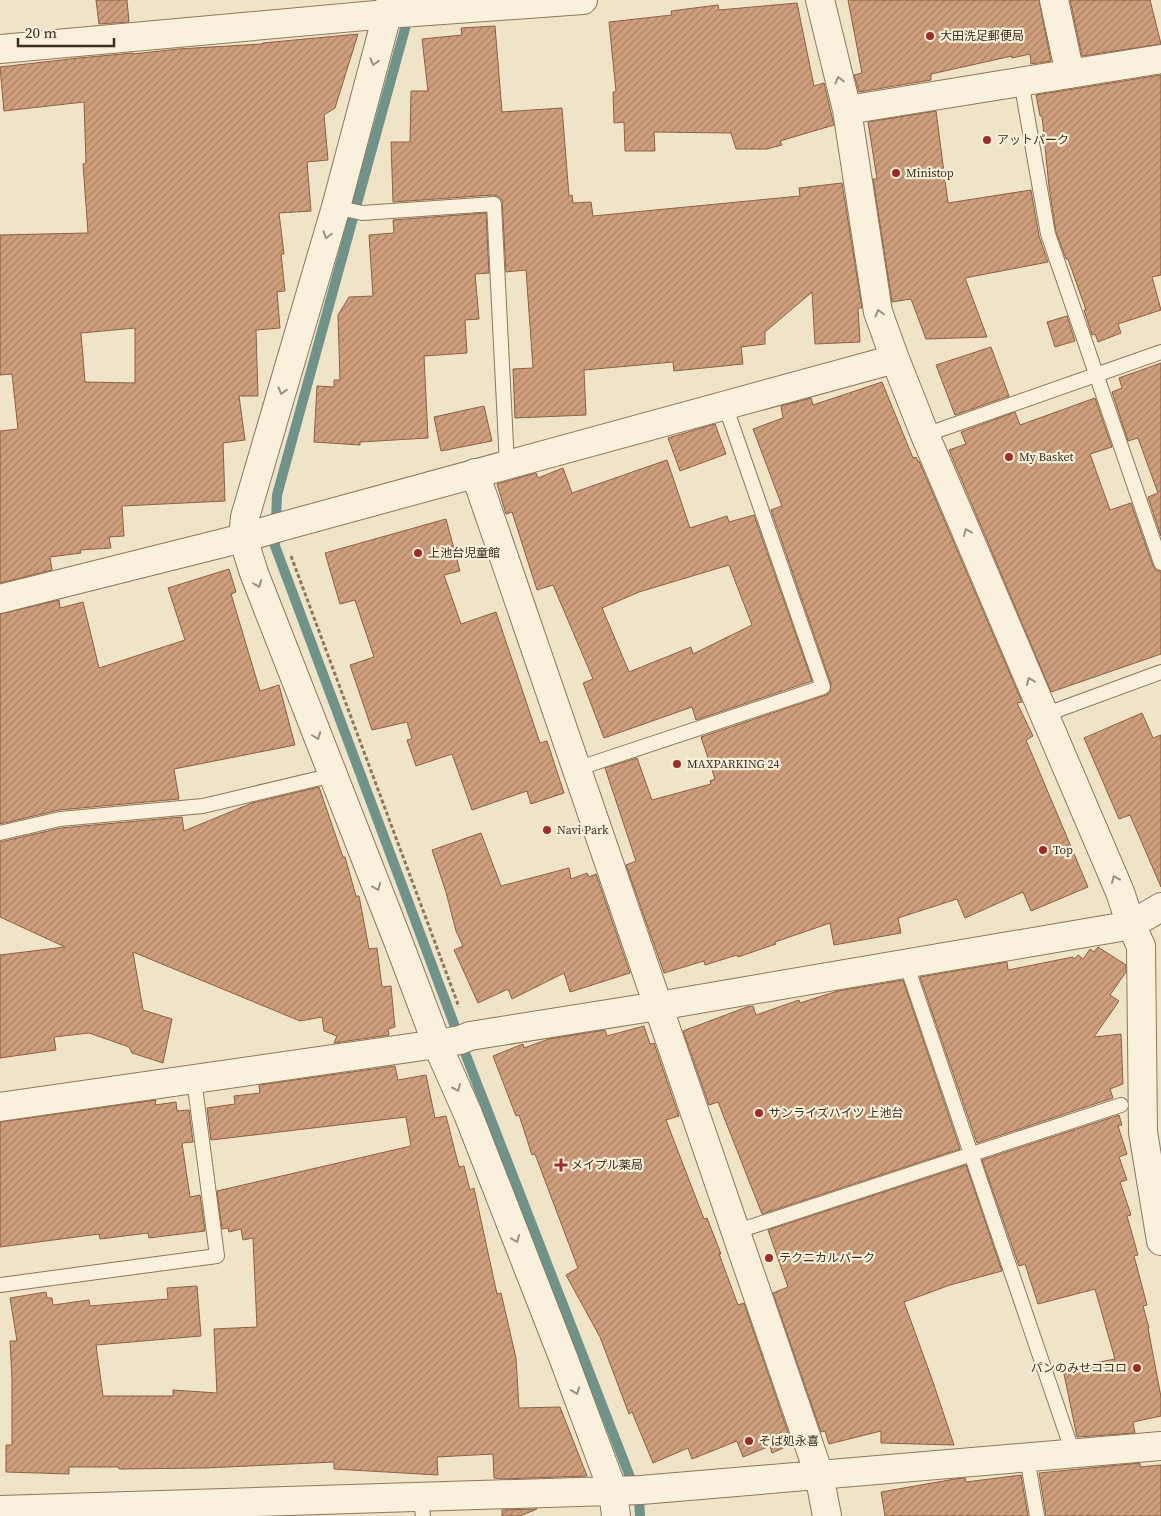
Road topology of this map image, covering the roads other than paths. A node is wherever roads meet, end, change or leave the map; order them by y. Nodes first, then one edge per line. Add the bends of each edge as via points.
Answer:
1 (583, 0) edge
2 (820, 0) edge
3 (1054, 0) edge
4 (389, 7) edge
5 (0, 50) edge
6 (1161, 59) edge
7 (1070, 74) junction
8 (1021, 81) junction
9 (847, 110) junction
10 (345, 209) junction
11 (1161, 352) edge
12 (895, 359) junction
13 (1097, 374) junction
14 (725, 406) junction
15 (925, 435) junction
16 (507, 465) junction
17 (475, 474) junction
18 (243, 538) junction
19 (1161, 563) edge
20 (0, 599) edge
21 (1161, 672) edge
22 (1044, 714) junction
23 (576, 769) junction
24 (333, 774) junction
25 (0, 833) edge
26 (1161, 907) edge
27 (1131, 925) junction
28 (906, 963) junction
29 (658, 1006) junction
30 (437, 1044) junction
31 (194, 1079) junction
32 (0, 1106) edge
33 (1121, 1106) dead end
34 (971, 1154) junction
35 (1155, 1167) edge
36 (735, 1232) junction
37 (1161, 1241) edge
38 (0, 1285) edge
39 (1161, 1446) edge
40 (1073, 1453) junction
41 (1027, 1457) junction
42 (819, 1474) junction
43 (622, 1497) edge
44 (422, 1506) edge
45 (0, 1510) edge
46 (827, 1516) edge
47 (1037, 1516) edge

1 - 4 street
9 -> 2 street
3 - 7 street
4 - 5 street
4 -> 10 street
6 - 7 street
7 - 8 street
8 - 9 street
8 - 13 lane via 1048,234
12 -> 9 street via 878,312
10 - 16 lane via 494,204
10 -> 18 street via 245,517
11 - 13 lane
12 - 14 street
12 - 15 street
13 - 15 lane
13 - 19 lane
14 - 16 street
14 - 23 lane via 823,687
22 -> 15 street
16 - 17 street
17 - 18 street
17 - 23 street
18 - 20 street
18 -> 24 street
21 - 22 lane
27 -> 22 street
23 - 29 street
24 - 25 lane via 203,806 60,819
24 -> 30 street
26 - 27 street
27 - 28 street
27 - 35 street via 1142,955 1143,1132
28 - 29 street
28 - 34 lane
29 - 30 street
29 - 36 street
30 - 31 street
30 -> 43 street
31 - 32 street
31 - 38 lane via 217,1256
33 - 34 lane
34 - 36 lane
34 - 40 lane
35 - 37 street
36 - 42 street
39 - 40 street
40 - 41 street
41 - 42 street
41 - 47 lane
42 - 43 street
42 - 46 street
43 - 44 street
44 - 45 street

